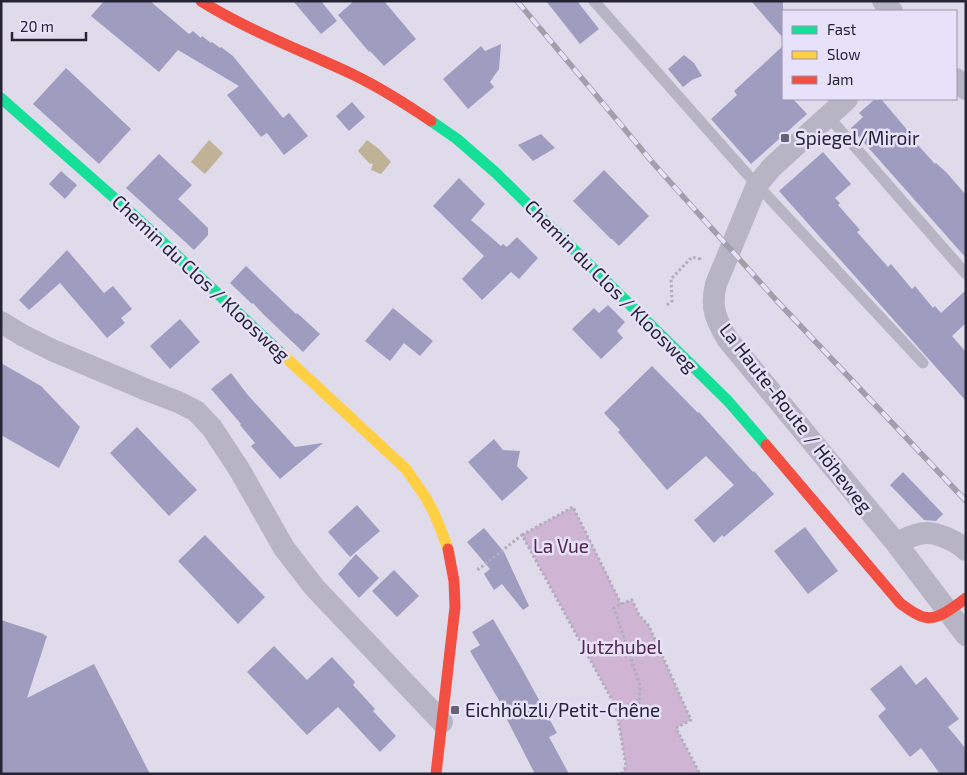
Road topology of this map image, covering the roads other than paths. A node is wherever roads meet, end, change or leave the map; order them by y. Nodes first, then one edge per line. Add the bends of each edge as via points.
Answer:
1 (201, 1) edge
2 (594, 1) edge
3 (957, 80) edge
4 (966, 89) edge
5 (1, 98) edge
6 (846, 100) edge
7 (828, 116) junction
8 (757, 185) junction
9 (966, 274) edge
10 (1, 322) edge
11 (924, 363) dead end
12 (896, 543) junction
13 (966, 550) edge
14 (966, 598) edge
15 (947, 610) junction
16 (966, 635) edge
17 (442, 722) junction
18 (436, 774) edge

1 - 15 street, Chemin du Clos / Kloosweg via 266,36 354,75 411,107 457,139 496,173 728,401 900,603 927,618
2 - 8 lane
3 - 4 street
5 - 17 street, Chemin du Clos / Kloosweg via 137,218 406,469 419,485 446,538 452,569 455,600
6 - 7 street, La Haute-Route / Höheweg
7 - 8 street, La Haute-Route / Höheweg
7 - 9 lane
8 - 11 lane
8 - 12 street, La Haute-Route / Höheweg via 716,284 713,306 719,324 728,340
10 - 17 street via 52,350 196,411 240,469 284,548 314,587
12 - 13 street via 927,532 948,538
12 - 15 street, La Haute-Route / Höheweg
14 - 15 street, Chemin du Clos / Kloosweg
15 - 16 street, La Haute-Route / Höheweg
17 - 18 street, Chemin du Clos / Kloosweg

